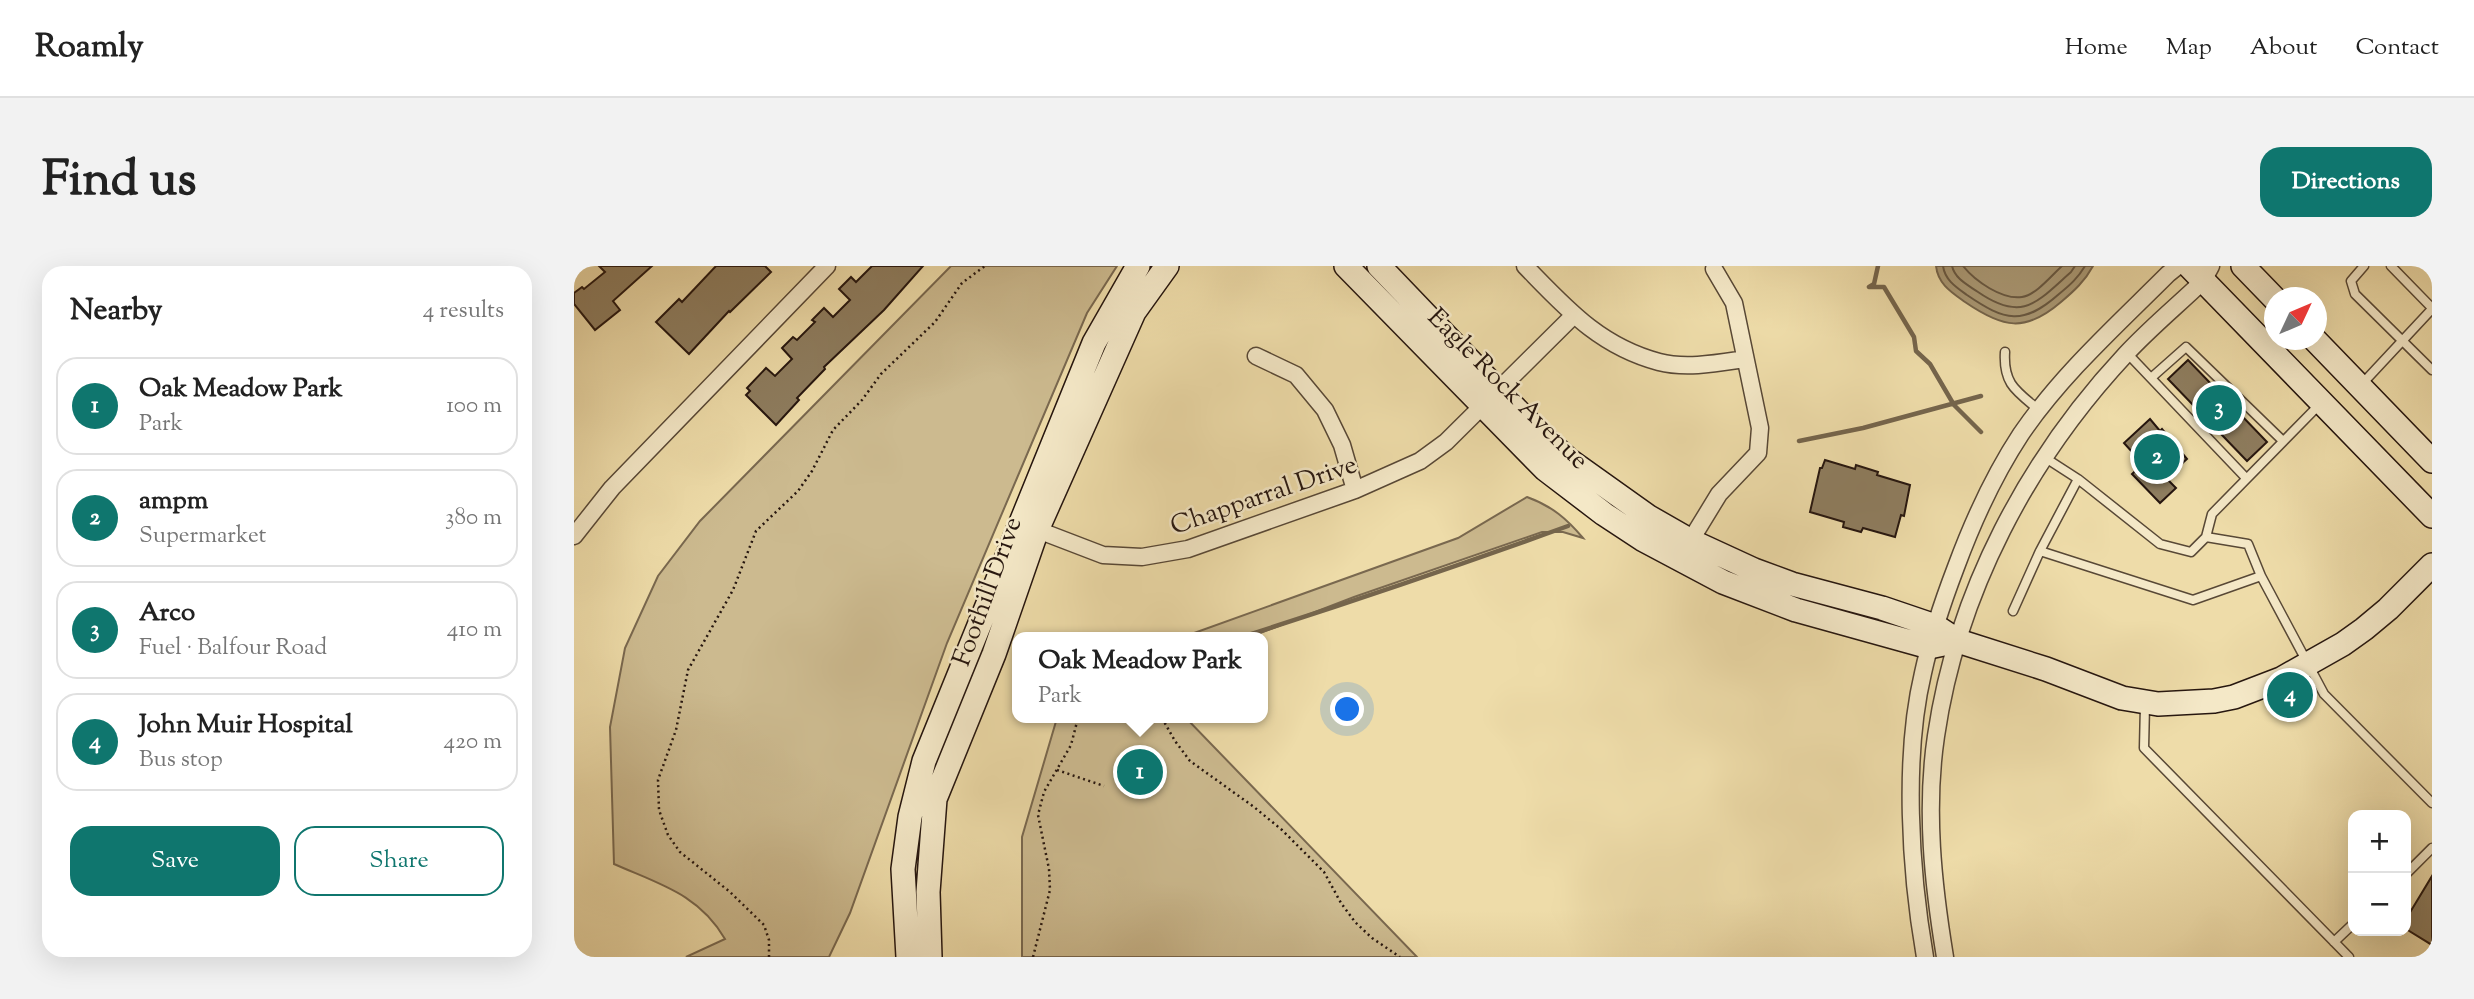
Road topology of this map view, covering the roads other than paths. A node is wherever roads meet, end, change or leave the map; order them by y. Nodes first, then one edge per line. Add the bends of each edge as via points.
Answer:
1 (827, 266) edge
2 (1138, 266) edge
3 (1167, 266) edge
4 (1346, 266) edge
5 (1379, 266) edge
6 (1525, 266) edge
7 (2178, 266) edge
8 (2243, 266) edge
9 (2364, 266) edge
10 (2391, 266) edge
11 (1714, 269) dead end
12 (2201, 271) edge
13 (2264, 288) edge
14 (2432, 309) edge
15 (1573, 317) junction
16 (2403, 341) junction
17 (2325, 350) edge
18 (2005, 352) dead end
19 (2127, 353) junction
20 (1256, 356) dead end
21 (1745, 359) junction
22 (2432, 370) edge
23 (2151, 378) junction
24 (2360, 385) junction
25 (1491, 399) junction
26 (2322, 402) junction
27 (2039, 410) junction
28 (2283, 441) junction
29 (2044, 457) junction
30 (2432, 461) edge
31 (2246, 478) junction
32 (2078, 479) junction
33 (1355, 490) junction
34 (2432, 516) edge
35 (1029, 527) junction
36 (574, 536) edge
37 (2206, 537) junction
38 (1685, 551) junction
39 (2040, 551) junction
40 (2432, 565) edge
41 (2261, 576) junction
42 (2013, 611) dead end
43 (1932, 636) junction
44 (1958, 641) junction
45 (2307, 665) junction
46 (2145, 702) junction
47 (2432, 803) edge
48 (2432, 848) edge
49 (2407, 873) edge
50 (2348, 929) edge
51 (2334, 942) junction
52 (908, 957) edge
53 (930, 957) edge
54 (1925, 957) edge
55 (1945, 957) edge
56 (2349, 957) edge

1 - 36 street via 612,488
2 - 35 street, Foothill Drive via 1094,343
3 - 35 street, Foothill Drive via 1134,312
4 - 25 street, Eagle Rock Avenue
5 - 25 street, Eagle Rock Avenue
6 - 15 street
7 - 27 street
8 - 13 street
9 - 16 lane via 2351,281 2355,294
10 - 14 lane
11 - 21 street via 1734,303
12 - 19 street
12 - 26 street
14 - 16 lane
15 - 21 street via 1612,344 1660,362 1704,364
15 - 25 street, Chapparral Drive
16 - 22 lane
16 - 24 lane
17 - 24 street
18 - 27 lane via 2008,381
19 - 23 lane
19 - 29 street
20 - 33 street via 1296,376 1325,410 1342,445
21 - 38 street via 1759,428 1758,453 1719,494
23 - 28 lane via 2186,347
23 - 31 lane
24 - 30 street
25 - 33 street, Chapparral Drive via 1420,461
25 - 38 street, Eagle Rock Avenue via 1545,469 1604,514
26 - 28 lane
26 - 34 street
27 - 43 street via 1985,497
28 - 31 lane
29 - 32 lane
29 - 44 street via 1987,562
31 - 37 lane via 2212,514
32 - 37 lane via 2160,544 2191,552
32 - 39 lane
33 - 35 street, Chapparral Drive via 1188,549 1142,556 1103,555
35 - 52 street, Foothill Drive via 924,761 903,869
35 - 53 street, Foothill Drive via 994,654 935,799 928,892
37 - 41 lane via 2248,544
38 - 43 street, Eagle Rock Avenue via 1760,598
39 - 41 lane via 2193,600
39 - 42 lane
40 - 45 street, Eagle Rock Avenue via 2364,629
41 - 45 lane
43 - 44 street, Eagle Rock Avenue
43 - 54 street via 1915,723 1912,827
44 - 46 street, Eagle Rock Avenue
44 - 55 street via 1936,737 1931,800 1934,882
45 - 46 street, Eagle Rock Avenue via 2224,699 2187,704
45 - 47 lane via 2324,694
46 - 51 lane via 2144,748
48 - 49 lane
50 - 51 lane
51 - 56 lane

